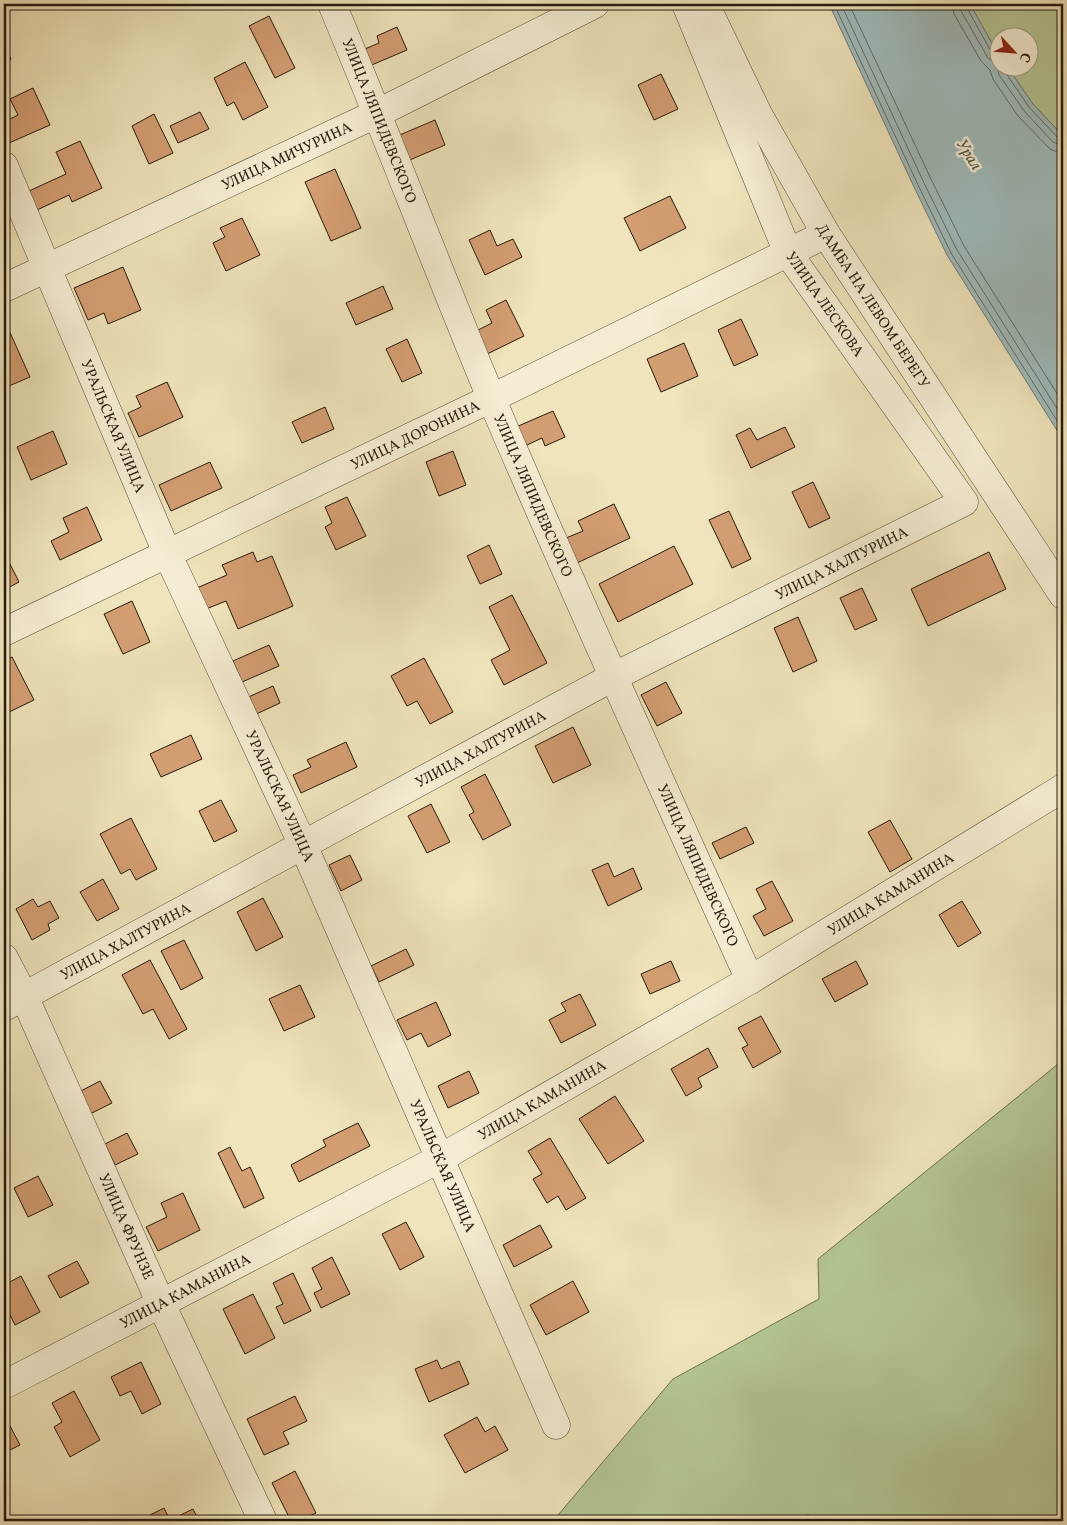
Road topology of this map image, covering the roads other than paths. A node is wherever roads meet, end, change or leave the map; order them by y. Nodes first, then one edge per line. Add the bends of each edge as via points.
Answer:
1 (332, 4) edge
2 (595, 4) edge
3 (686, 4) edge
4 (705, 4) edge
5 (378, 113) junction
6 (4, 166) edge
7 (826, 234) junction
8 (788, 253) junction
9 (47, 268) junction
10 (4, 288) edge
11 (492, 398) junction
12 (964, 502) joint
13 (167, 553) junction
14 (1063, 595) edge
15 (4, 632) edge
16 (613, 677) junction
17 (1063, 788) edge
18 (303, 845) junction
19 (4, 958) edge
20 (750, 980) junction
21 (14, 1002) edge
22 (439, 1159) junction
23 (161, 1304) junction
24 (4, 1385) edge
25 (556, 1425) dead end
26 (263, 1521) edge

1 - 5 street, УЛИЦА ЛЯПИДЕВСКОГО
2 - 5 street, УЛИЦА МИЧУРИНА
3 - 8 street, УЛИЦА ЛЕСКОВА
4 - 7 street, ДАМБА НА ЛЕВОМ БЕРЕГУ via 759,116
5 - 9 street, УЛИЦА МИЧУРИНА
5 - 11 street, УЛИЦА ЛЯПИДЕВСКОГО
6 - 9 street, УРАЛЬСКАЯ УЛИЦА
7 - 8 street, УЛИЦА ДОРОНИНА
7 - 14 street, ДАМБА НА ЛЕВОМ БЕРЕГУ
8 - 11 street, УЛИЦА ДОРОНИНА
8 - 12 street, УЛИЦА ЛЕСКОВА
9 - 10 street, УЛИЦА МИЧУРИНА
9 - 13 street, УРАЛЬСКАЯ УЛИЦА
11 - 13 street, УЛИЦА ДОРОНИНА
11 - 16 street, УЛИЦА ЛЯПИДЕВСКОГО
12 - 16 street, УЛИЦА ХАЛТУРИНА
13 - 15 street, УЛИЦА ДОРОНИНА
13 - 18 street, УРАЛЬСКАЯ УЛИЦА
16 - 18 street, УЛИЦА ХАЛТУРИНА
16 - 20 street, УЛИЦА ЛЯПИДЕВСКОГО
17 - 20 street, УЛИЦА КАМАНИНА
18 - 21 street, УЛИЦА ХАЛТУРИНА
18 - 22 street, УРАЛЬСКАЯ УЛИЦА
19 - 21 street, УЛИЦА ФРУНЗЕ
20 - 22 street, УЛИЦА КАМАНИНА
21 - 23 street, УЛИЦА ФРУНЗЕ
22 - 23 street, УЛИЦА КАМАНИНА
22 - 25 street, УРАЛЬСКАЯ УЛИЦА
23 - 24 street, УЛИЦА КАМАНИНА
23 - 26 street, УЛИЦА ФРУНЗЕ

